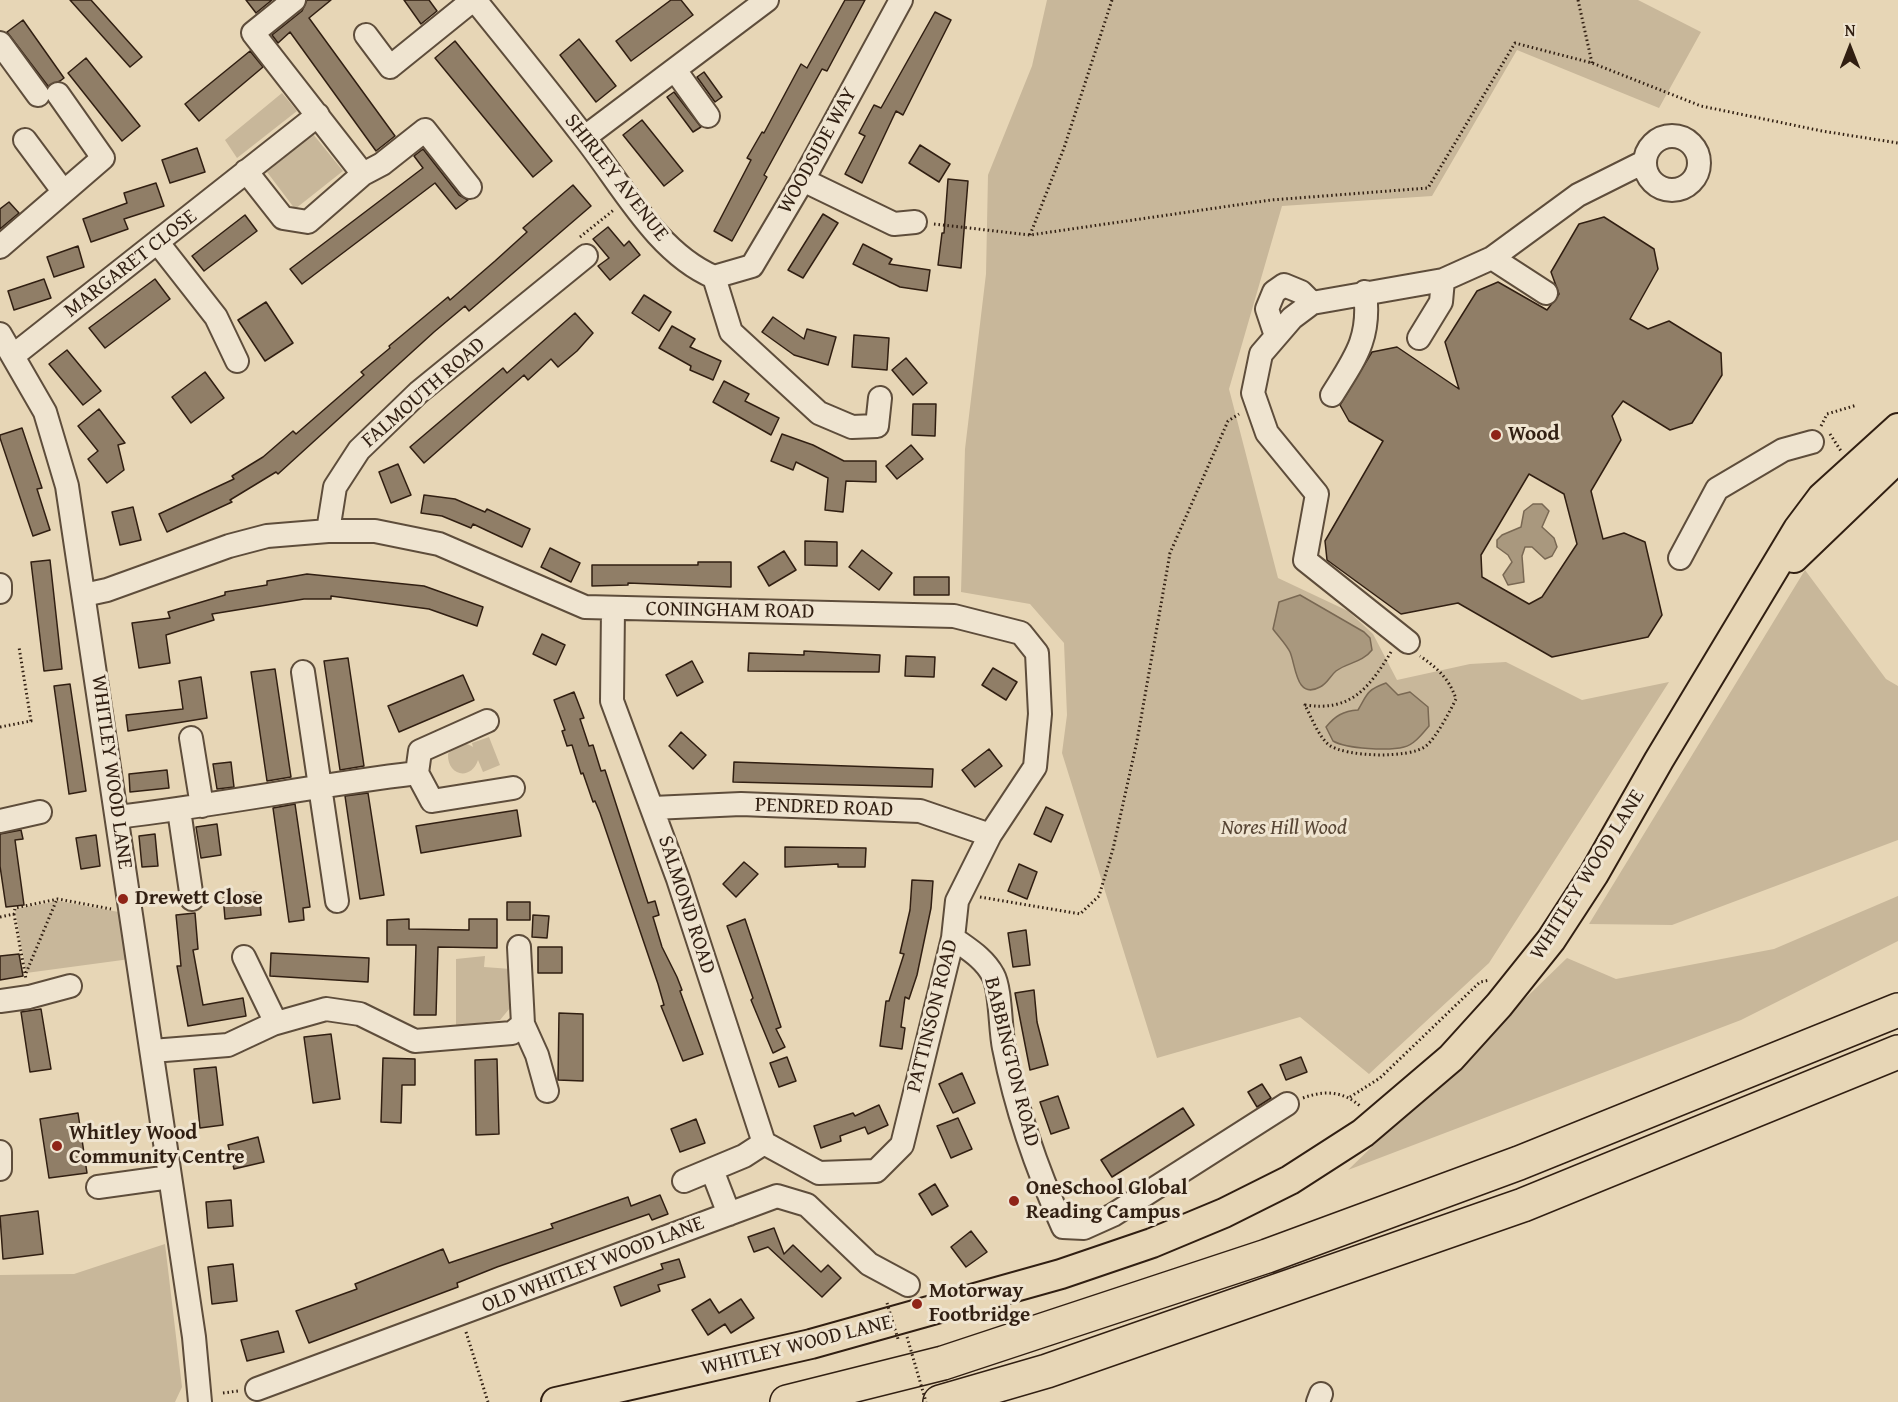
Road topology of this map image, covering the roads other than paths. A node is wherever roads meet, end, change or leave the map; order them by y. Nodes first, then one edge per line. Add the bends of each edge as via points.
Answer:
1 (294, 0) edge
2 (474, 0) edge
3 (767, 0) edge
4 (901, 0) edge
5 (366, 35) dead end
6 (0, 43) edge
7 (675, 70) junction
8 (318, 115) junction
9 (708, 116) dead end
10 (585, 137) junction
11 (25, 140) dead end
12 (1644, 162) dead end
13 (246, 171) junction
14 (363, 174) junction
15 (803, 180) junction
16 (470, 188) dead end
17 (63, 191) junction
18 (915, 222) road end
19 (158, 243) junction
20 (583, 246) road end
21 (0, 247) edge
22 (1492, 258) junction
23 (714, 277) junction
24 (1443, 279) junction
25 (1365, 292) junction
26 (1546, 293) dead end
27 (1312, 303) junction
28 (0, 334) edge
29 (1275, 336) junction
30 (1419, 338) dead end
31 (15, 355) junction
32 (237, 361) dead end
33 (1332, 395) dead end
34 (880, 398) dead end
35 (1898, 428) edge
36 (1812, 442) dead end
37 (1898, 458) edge
38 (328, 531) junction
39 (1680, 558) dead end
40 (0, 585) edge
41 (1765, 587) junction
42 (0, 592) edge
43 (84, 595) junction
44 (613, 609) junction
45 (1404, 640) road end
46 (303, 672) dead end
47 (487, 722) dead end
48 (191, 738) dead end
49 (1036, 751) joint
50 (417, 773) junction
51 (321, 784) junction
52 (513, 788) dead end
53 (202, 806) junction
54 (653, 808) junction
55 (178, 810) junction
56 (40, 812) dead end
57 (117, 818) junction
58 (0, 821) edge
59 (990, 835) junction
60 (192, 899) dead end
61 (337, 900) dead end
62 (953, 938) junction
63 (519, 947) dead end
64 (244, 957) dead end
65 (70, 986) dead end
66 (0, 1001) edge
67 (1898, 1010) edge
68 (276, 1023) junction
69 (523, 1024) junction
70 (152, 1051) junction
71 (1898, 1052) edge
72 (547, 1091) dead end
73 (1287, 1104) road end
74 (764, 1143) junction
75 (0, 1152) edge
76 (0, 1169) edge
77 (712, 1170) junction
78 (170, 1177) junction
79 (684, 1181) dead end
80 (98, 1187) dead end
81 (729, 1214) junction
82 (908, 1285) dead end
83 (257, 1389) dead end
84 (200, 1402) edge
85 (555, 1402) edge
86 (787, 1402) edge
87 (940, 1402) edge

1 - 8 street via 253,33
2 - 5 street via 390,67
2 - 10 street, SHIRLEY AVENUE
3 - 7 street
4 - 15 street, WOODSIDE WAY
6 - 17 street via 103,158
7 - 9 street
7 - 10 street
8 - 13 street, MARGARET CLOSE
8 - 14 street
10 - 23 street, SHIRLEY AVENUE via 664,243 695,269
11 - 17 street
12 - 22 street via 1578,195
13 - 14 street via 283,218 308,222
13 - 19 street, MARGARET CLOSE
14 - 16 street via 425,130
15 - 18 street via 894,224
15 - 23 street, WOODSIDE WAY via 752,266
17 - 21 street
19 - 31 street, MARGARET CLOSE
19 - 32 street via 216,317
20 - 38 street, FALMOUTH ROAD via 359,450 335,487
22 - 24 street
22 - 26 street
23 - 34 street via 731,332 819,413 852,427 877,426
24 - 25 street
24 - 30 street via 1441,302
25 - 27 street
25 - 33 street via 1368,317 1363,339
27 - 29 street
27 - 29 street via 1301,292 1284,285 1274,292 1267,309
28 - 31 street, WHITLEY WOOD LANE
29 - 45 street via 1261,354 1253,393 1267,433 1317,494 1305,560
31 - 43 street, WHITLEY WOOD LANE via 45,412 67,486
35 - 41 main road, WHITLEY WOOD LANE via 1816,503
36 - 39 street via 1783,450 1717,489
37 - 41 main road, WHITLEY WOOD LANE
38 - 43 street via 267,536
38 - 44 street, CONINGHAM ROAD via 375,531 439,544 585,607
40 - 42 street
41 - 85 main road, WHITLEY WOOD LANE via 1594,874 1524,975 1451,1058 1336,1152 1197,1226 1061,1274 811,1344
43 - 57 street, WHITLEY WOOD LANE
44 - 49 street, CONINGHAM ROAD via 954,616 1021,633 1037,653 1041,714
44 - 54 street, SALMOND ROAD via 612,700
46 - 51 street
47 - 50 street via 420,751
48 - 53 street
49 - 59 street, PATTINSON ROAD via 1035,767
50 - 51 street
50 - 52 street via 432,801
51 - 53 street
51 - 61 street
53 - 55 street
54 - 59 street, PENDRED ROAD via 741,804 920,811
54 - 74 street, SALMOND ROAD
55 - 57 street
55 - 60 street
56 - 58 street
57 - 70 street, WHITLEY WOOD LANE
59 - 62 street, PATTINSON ROAD via 957,901
62 - 73 street, BABBINGTON ROAD via 980,956 994,976 1004,1048 1034,1157 1063,1227 1084,1228 1113,1215
62 - 74 street, PATTINSON ROAD via 902,1145 876,1171 819,1173
63 - 69 street
64 - 68 street
65 - 66 street via 27,986
67 - 86 highway via 1519,1163 1266,1256 943,1363
68 - 69 street via 326,1009 360,1014 415,1041 512,1033
68 - 70 street via 228,1045
69 - 72 street
70 - 78 street, WHITLEY WOOD LANE
71 - 87 highway via 1523,1205 1047,1371
74 - 77 street
75 - 76 street
77 - 79 street
77 - 81 street
78 - 80 street
78 - 84 street, WHITLEY WOOD LANE
81 - 82 street, OLD WHITLEY WOOD LANE via 777,1196 807,1205 869,1264
81 - 83 street, OLD WHITLEY WOOD LANE

